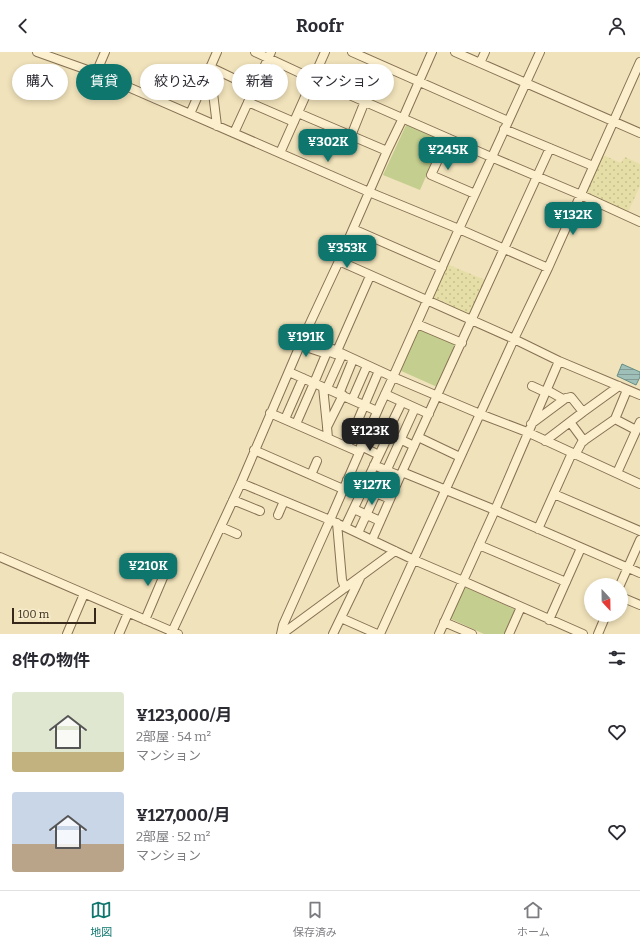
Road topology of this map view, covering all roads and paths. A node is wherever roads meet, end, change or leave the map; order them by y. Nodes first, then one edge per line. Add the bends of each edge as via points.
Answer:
1 (37, 52) edge
2 (105, 52) edge
3 (217, 52) edge
4 (255, 52) edge
5 (325, 52) edge
6 (352, 52) edge
7 (432, 52) edge
8 (455, 52) edge
9 (485, 52) edge
10 (540, 52) edge
11 (269, 55) edge
12 (640, 62) edge
13 (480, 63) junction
14 (100, 64) edge
15 (211, 64) edge
16 (320, 64) edge
17 (76, 66) edge
18 (296, 70) edge
19 (420, 82) junction
20 (526, 82) junction
21 (132, 89) edge
22 (196, 100) edge
23 (214, 100) edge
24 (304, 100) edge
25 (365, 101) joint
26 (248, 102) joint
27 (298, 113) junction
28 (190, 114) junction
29 (404, 118) junction
30 (508, 120) junction
31 (614, 121) junction
32 (294, 122) junction
33 (217, 126) junction
34 (504, 129) junction
35 (234, 133) junction
36 (640, 133) edge
37 (351, 136) junction
38 (448, 138) junction
39 (550, 148) junction
40 (387, 151) junction
41 (280, 153) junction
42 (492, 157) junction
43 (593, 166) junction
44 (537, 176) junction
45 (369, 192) junction
46 (475, 194) junction
47 (581, 195) junction
48 (640, 222) edge
49 (353, 229) junction
50 (459, 229) junction
51 (504, 249) junction
52 (339, 261) junction
53 (442, 268) junction
54 (548, 268) junction
55 (370, 276) junction
56 (427, 300) junction
57 (472, 321) junction
58 (417, 324) junction
59 (304, 336) junction
60 (514, 339) junction
61 (462, 343) junction
62 (300, 345) junction
63 (327, 352) junction
64 (339, 354) junction
65 (559, 360) junction
66 (352, 362) junction
67 (366, 368) junction
68 (289, 372) junction
69 (378, 373) junction
70 (390, 377) junction
71 (303, 378) junction
72 (314, 383) junction
73 (532, 386) dead end
74 (619, 386) junction
75 (325, 388) junction
76 (627, 390) junction
77 (546, 391) junction
78 (385, 394) junction
79 (341, 395) junction
80 (438, 395) junction
81 (640, 395) edge
82 (566, 398) junction
83 (352, 400) junction
84 (402, 402) junction
85 (364, 405) junction
86 (415, 408) junction
87 (377, 410) junction
88 (583, 412) junction
89 (270, 413) junction
90 (429, 414) junction
91 (480, 414) junction
92 (615, 419) junction
93 (285, 420) junction
94 (570, 422) junction
95 (296, 424) junction
96 (371, 425) junction
97 (638, 426) edge
98 (327, 427) junction
99 (529, 429) junction
100 (388, 433) junction
101 (418, 437) junction
102 (328, 438) junction
103 (401, 439) junction
104 (545, 441) junction
105 (584, 441) junction
106 (347, 446) junction
107 (414, 446) junction
108 (360, 449) junction
109 (254, 450) junction
110 (574, 454) junction
111 (379, 455) junction
112 (460, 458) junction
113 (317, 462) dead end
114 (374, 465) junction
115 (387, 471) junction
116 (618, 473) junction
117 (401, 474) junction
118 (311, 475) junction
119 (347, 480) junction
120 (241, 483) junction
121 (640, 484) edge
122 (364, 488) junction
123 (343, 489) junction
124 (445, 490) junction
125 (376, 493) junction
126 (554, 494) junction
127 (390, 499) junction
128 (233, 500) junction
129 (284, 501) junction
130 (354, 509) junction
131 (495, 510) junction
132 (260, 511) dead end
133 (366, 514) junction
134 (278, 515) dead end
135 (380, 521) junction
136 (333, 522) junction
137 (221, 527) junction
138 (345, 527) junction
139 (538, 529) junction
140 (640, 531) edge
141 (358, 533) junction
142 (237, 534) dead end
143 (372, 540) junction
144 (640, 540) edge
145 (479, 545) junction
146 (581, 548) junction
147 (395, 551) junction
148 (0, 557) edge
149 (414, 560) junction
150 (170, 561) dead end
151 (627, 568) junction
152 (640, 573) edge
153 (360, 577) junction
154 (623, 578) edge
155 (463, 581) junction
156 (566, 582) junction
157 (345, 588) junction
158 (84, 594) junction
159 (628, 601) edge
160 (640, 605) edge
161 (521, 607) junction
162 (128, 613) junction
163 (341, 618) junction
164 (145, 620) junction
165 (549, 620) junction
166 (444, 622) junction
167 (603, 622) edge
168 (174, 633) edge
169 (67, 634) edge
170 (119, 634) edge
171 (281, 634) edge
172 (333, 634) edge
173 (377, 634) edge
174 (380, 634) edge
175 (439, 634) edge
176 (472, 634) edge
177 (509, 634) edge
178 (583, 634) edge
179 (598, 634) edge

1 - 17 street
2 - 14 street
3 - 15 street
4 - 11 street
5 - 16 street
6 - 19 street
7 - 19 street
8 - 13 street
9 - 13 street
10 - 20 street
11 - 18 street
12 - 31 street
13 - 20 street
19 - 29 street
19 - 30 street
20 - 30 street
20 - 31 street
21 - 28 street
22 - 28 street
23 - 33 street
24 - 27 street
25 - 29 street
25 - 37 street
26 - 32 street
26 - 35 street
27 - 32 street
27 - 37 street
28 - 33 street
29 - 38 street
29 - 40 street
30 - 34 street
31 - 36 street
31 - 43 street
32 - 41 street
33 - 35 street
34 - 39 street
34 - 42 street
35 - 41 street
37 - 40 street
38 - 42 street
38 - 46 street via 431,175
39 - 43 street
39 - 44 street
40 - 45 street
41 - 45 street
42 - 44 street
42 - 46 street
43 - 47 street
44 - 47 street
44 - 51 street
45 - 49 street
45 - 50 street
46 - 50 street
47 - 48 street
47 - 54 street
49 - 52 street
49 - 53 street
50 - 51 street
50 - 53 street
51 - 54 street
51 - 57 street
52 - 55 street
52 - 59 street
53 - 56 street
54 - 60 street
55 - 56 street
55 - 64 street
56 - 57 street
56 - 58 street
57 - 60 street
57 - 61 street
58 - 61 street
58 - 70 street
59 - 62 street
59 - 64 street
60 - 65 street
60 - 91 street
61 - 80 street
62 - 63 street
62 - 68 street
63 - 64 street
63 - 72 street
64 - 66 street
64 - 70 street
64 - 75 street
65 - 74 street
65 - 77 street
66 - 67 street
66 - 79 street
67 - 69 street
67 - 83 street
68 - 71 street
68 - 89 street
69 - 70 street
69 - 85 street
70 - 78 street
70 - 80 street
71 - 72 street
71 - 93 street
72 - 75 street
72 - 95 street
73 - 77 street
74 - 76 street
74 - 88 street
75 - 79 street
75 - 98 street
76 - 81 street
76 - 92 street
77 - 82 street
77 - 99 street
78 - 84 street
78 - 87 street
79 - 83 street
79 - 98 street
80 - 90 street
80 - 91 street
82 - 88 street via 571,397
82 - 99 street
83 - 85 street
84 - 86 street
84 - 100 street
85 - 87 street
85 - 106 street
86 - 90 street
86 - 103 street
87 - 96 street
88 - 94 street
89 - 93 street
89 - 109 street
90 - 101 street
91 - 99 street
91 - 112 street
92 - 97 street
92 - 105 street
93 - 95 street
94 - 104 street
94 - 105 street
95 - 102 street
96 - 100 street
96 - 108 street
97 - 116 street
98 - 102 street
99 - 104 street
99 - 131 street
100 - 103 street
100 - 111 street
101 - 107 street
101 - 112 street
102 - 106 street
103 - 107 street
103 - 115 street
104 - 110 street
105 - 110 street
106 - 108 street
107 - 117 street
108 - 111 street
108 - 119 street
109 - 118 street
109 - 120 street
110 - 116 street
110 - 126 street
111 - 114 street
112 - 124 street
113 - 118 street
114 - 115 street
114 - 122 street
115 - 117 street
115 - 125 street
116 - 121 street
117 - 124 street
117 - 127 street
118 - 123 street
119 - 122 street
119 - 123 street
120 - 128 street
120 - 129 street
122 - 125 street
122 - 130 street
123 - 136 street
124 - 131 street
124 - 149 street
125 - 127 street
125 - 133 street
126 - 139 street
126 - 140 street
127 - 135 street
128 - 132 street
128 - 137 street
129 - 134 street
129 - 136 street
130 - 133 street
130 - 138 street
131 - 139 street
131 - 145 street
133 - 135 street
133 - 141 street
135 - 143 street
136 - 138 street
136 - 157 street
136 - 171 street
137 - 142 street
137 - 168 street
138 - 141 street
139 - 146 street
141 - 143 street
143 - 147 street
144 - 151 street
145 - 155 street
145 - 156 street
146 - 151 street
146 - 156 street
147 - 149 street
147 - 153 street
148 - 158 street
149 - 155 street
149 - 174 street
150 - 164 street
151 - 152 street
151 - 154 street
153 - 157 street
153 - 163 street
155 - 161 street
155 - 166 street
156 - 165 street
157 - 171 street
158 - 162 street
158 - 169 street
159 - 160 street
161 - 165 street
161 - 177 street
162 - 164 street
162 - 170 street
163 - 172 street
163 - 173 street
164 - 168 street
165 - 178 street
166 - 175 street
166 - 176 street
167 - 179 street

